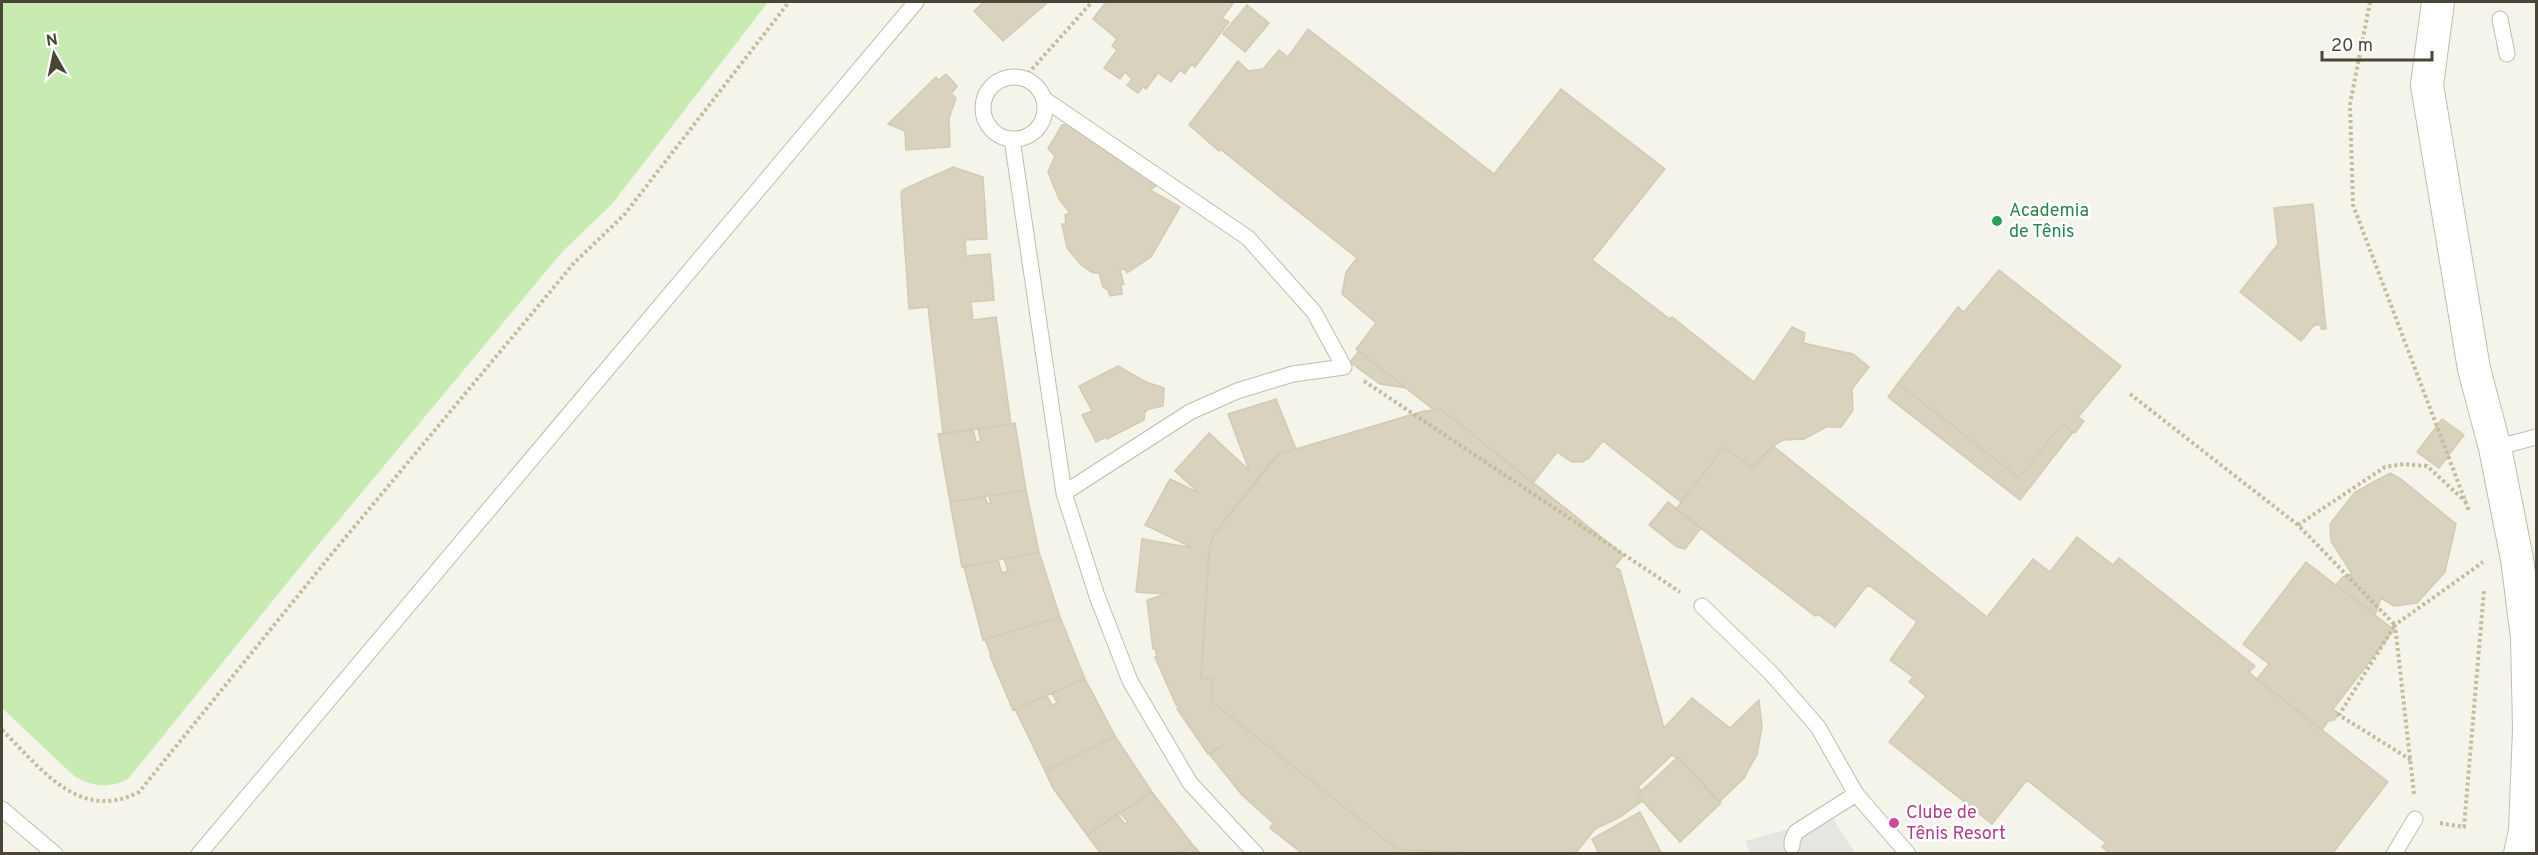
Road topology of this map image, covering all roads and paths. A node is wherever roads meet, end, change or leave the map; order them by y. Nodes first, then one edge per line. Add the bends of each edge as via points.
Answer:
1 (789, 2) edge
2 (916, 2) edge
3 (1092, 2) edge
4 (2370, 2) edge
5 (2438, 2) edge
6 (2500, 19) dead end
7 (2507, 54) dead end
8 (1024, 78) junction
9 (1044, 99) junction
10 (1012, 139) junction
11 (1344, 367) junction
12 (2130, 394) dead end
13 (2536, 437) edge
14 (2495, 448) junction
15 (1064, 493) junction
16 (2298, 525) junction
17 (2485, 572) dead end
18 (2484, 583) dead end
19 (1702, 606) joint
20 (2396, 626) junction
21 (2, 730) edge
22 (2412, 760) junction
23 (1856, 794) junction
24 (2, 810) edge
25 (2415, 819) junction
26 (1792, 846) dead end
27 (55, 854) edge
28 (199, 854) edge
29 (1256, 854) edge
30 (1908, 854) edge
31 (2394, 854) edge
32 (2520, 854) edge

1 - 21 path via 624,215 574,263 139,792 110,803 77,797
2 - 28 lane
3 - 8 path
4 - 16 path via 2350,104 2353,205 2467,503 2427,466 2404,464 2385,467
5 - 14 street via 2427,85 2474,369
6 - 7 lane
8 - 9 lane via 1036,86
8 - 10 lane via 1008,77 985,94 983,110 987,124 997,134
9 - 10 lane via 1044,119 1031,134
9 - 11 lane via 1248,238 1314,312
10 - 15 lane
11 - 15 lane via 1293,374 1237,391 1190,412
11 - 19 path
12 - 16 path
13 - 14 lane
14 - 32 street via 2517,559 2527,637 2529,729 2525,831
15 - 29 lane via 1130,681 1190,783
16 - 20 path
17 - 20 path via 2486,560
18 - 25 path via 2464,827
19 - 23 lane via 1771,673 1818,727
20 - 22 path
20 - 22 path via 2339,715
22 - 25 path
23 - 26 lane via 1796,832
23 - 30 lane
24 - 27 lane
25 - 31 lane

